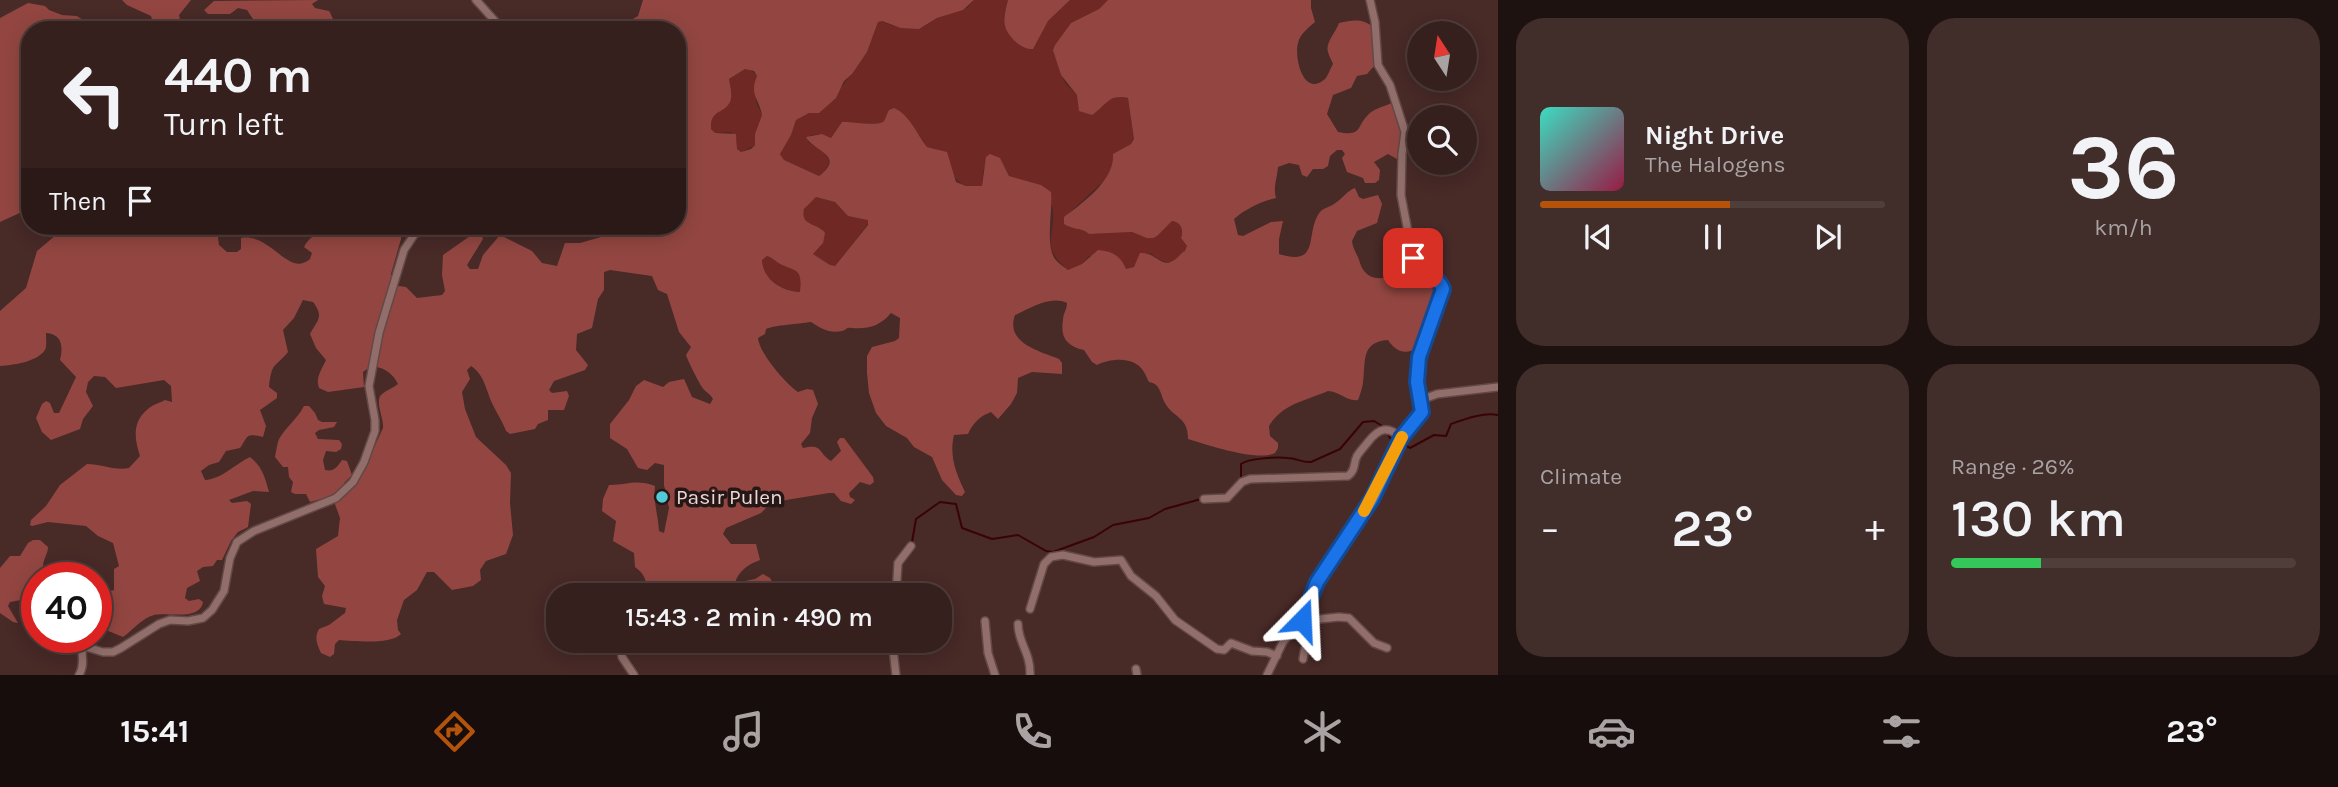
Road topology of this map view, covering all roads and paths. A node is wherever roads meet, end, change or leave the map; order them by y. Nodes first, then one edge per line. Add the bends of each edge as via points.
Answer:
1 (476, 0) edge
2 (1370, 0) edge
3 (495, 21) edge
4 (414, 235) edge
5 (1498, 387) edge
6 (1421, 400) junction
7 (1401, 438) junction
8 (1204, 499) dead end
9 (911, 546) dead end
10 (897, 583) edge
11 (1030, 609) dead end
12 (985, 621) dead end
13 (1301, 622) junction
14 (1017, 624) dead end
15 (1387, 648) dead end
16 (622, 653) edge
17 (893, 653) edge
18 (1278, 656) junction
19 (1303, 659) dead end
20 (79, 675) edge
21 (634, 675) edge
22 (895, 675) edge
23 (995, 675) edge
24 (1030, 675) edge
25 (1267, 675) edge

1 - 3 street
2 - 6 street via 1378,65 1390,85 1405,132 1401,195 1413,258 1443,289 1419,357
4 - 20 street via 404,250 379,333 369,386 375,431 353,482 336,498 237,542 225,591 206,616 159,624 116,651 83,646
5 - 6 street
6 - 7 street via 1421,416
7 - 8 street via 1392,430 1378,430 1348,476 1250,479 1227,498
7 - 13 street via 1372,499 1317,582
9 - 10 street via 898,563
11 - 18 street via 1044,564 1051,557 1121,560 1175,621 1217,649 1231,643
12 - 23 street
13 - 15 street via 1349,618 1374,643
13 - 18 street
13 - 19 street via 1311,640
14 - 24 street via 1028,652
16 - 21 street
17 - 22 street
18 - 25 street

